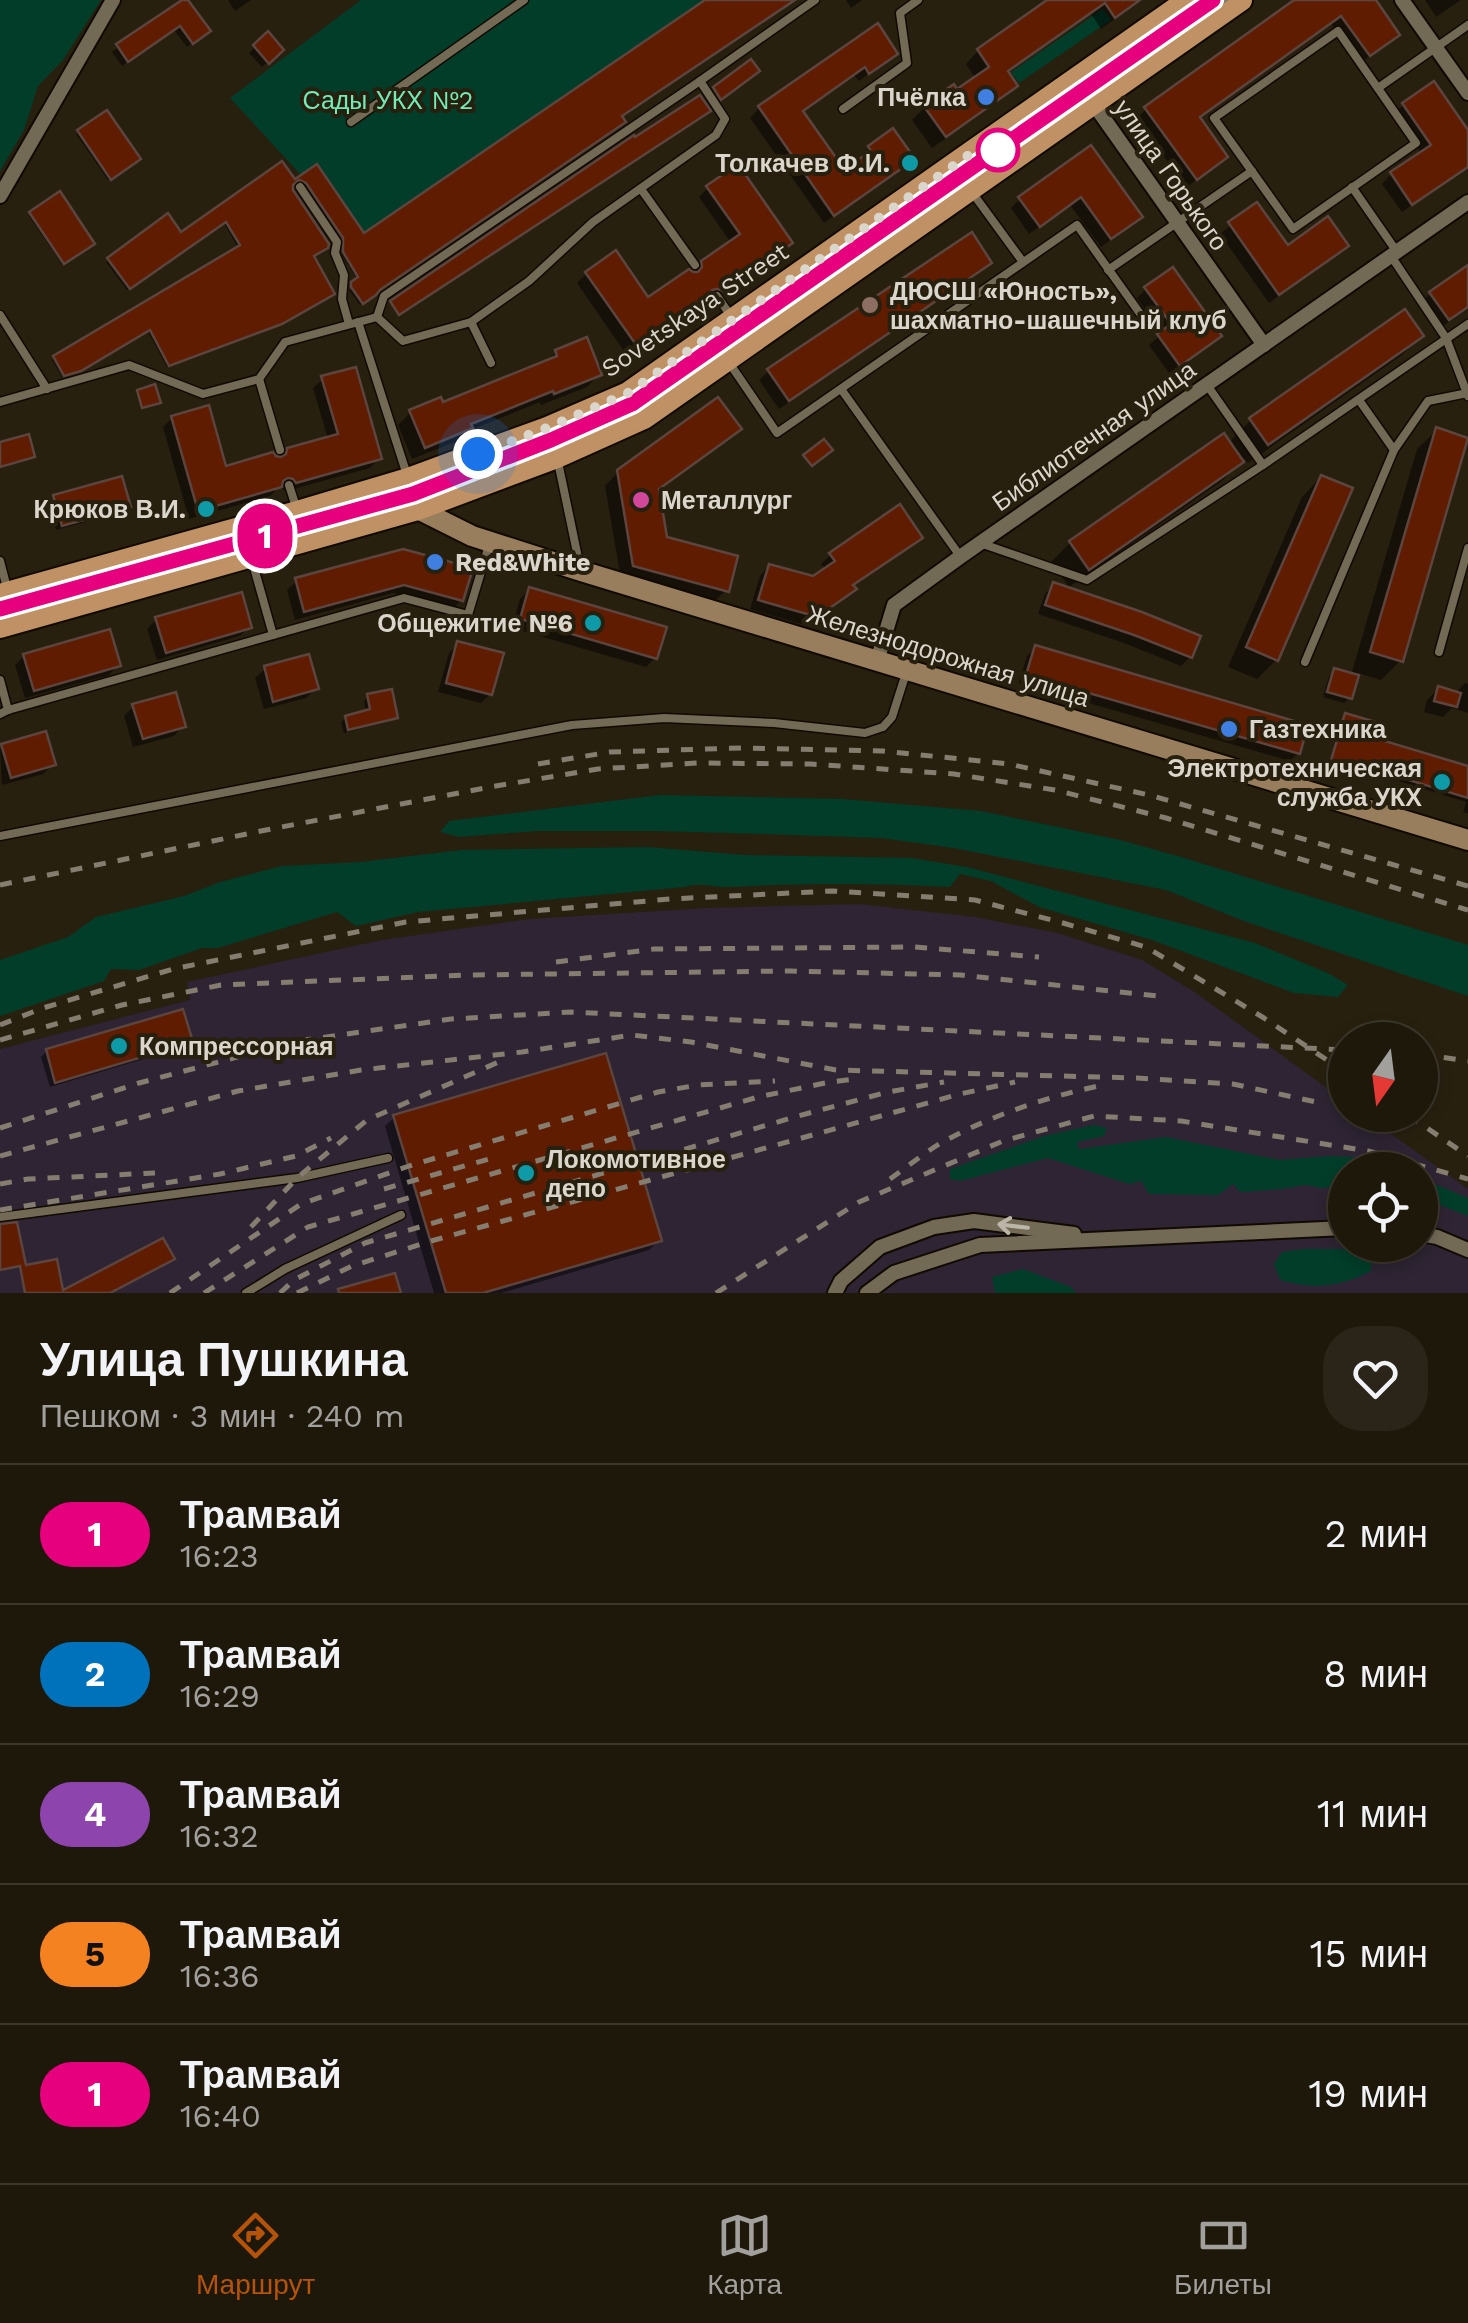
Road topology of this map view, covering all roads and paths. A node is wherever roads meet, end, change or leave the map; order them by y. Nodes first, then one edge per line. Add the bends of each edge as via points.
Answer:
1 (113, 0) edge
2 (524, 0) edge
3 (814, 0) edge
4 (918, 0) edge
5 (1188, 0) edge
6 (1402, 0) edge
7 (1235, 2) edge
8 (1468, 25) edge
9 (1436, 48) junction
10 (1076, 80) junction
11 (700, 81) junction
12 (1378, 88) junction
13 (1468, 93) edge
14 (1093, 104) junction
15 (843, 109) dead end
16 (351, 122) dead end
17 (953, 166) junction
18 (1252, 172) junction
19 (300, 186) dead end
20 (1352, 188) junction
21 (642, 189) junction
22 (970, 190) junction
23 (0, 196) edge
24 (1468, 202) edge
25 (1177, 222) junction
26 (1394, 254) junction
27 (1024, 262) junction
28 (695, 265) dead end
29 (1108, 270) junction
30 (717, 296) dead end
31 (0, 315) edge
32 (376, 317) junction
33 (733, 319) junction
34 (470, 322) junction
35 (1146, 322) dead end
36 (354, 323) junction
37 (1468, 324) edge
38 (710, 336) junction
39 (1446, 338) junction
40 (751, 344) junction
41 (1264, 345) junction
42 (727, 361) junction
43 (491, 363) dead end
44 (259, 379) junction
45 (1207, 384) junction
46 (47, 388) junction
47 (841, 389) junction
48 (1468, 394) edge
49 (1359, 400) junction
50 (0, 402) edge
51 (547, 428) junction
52 (280, 450) dead end
53 (1394, 450) junction
54 (557, 457) junction
55 (1263, 465) junction
56 (408, 479) junction
57 (290, 485) dead end
58 (418, 509) junction
59 (297, 512) junction
60 (243, 527) junction
61 (490, 542) junction
62 (980, 543) junction
63 (1468, 548) edge
64 (960, 556) junction
65 (251, 557) junction
66 (0, 561) edge
67 (581, 571) junction
68 (4, 593) edge
69 (0, 627) edge
70 (272, 635) junction
71 (1439, 652) dead end
72 (876, 661) junction
73 (1305, 662) dead end
74 (907, 670) junction
75 (0, 680) edge
76 (4, 712) edge
77 (0, 836) edge
78 (1468, 840) edge
79 (388, 1158) dead end
80 (401, 1216) dead end
81 (0, 1217) edge
82 (1328, 1229) edge
83 (1438, 1237) edge
84 (1110, 1238) junction
85 (1468, 1250) edge
86 (246, 1293) edge
87 (835, 1293) edge
88 (867, 1293) edge

1 - 23 street
2 - 16 lane
3 - 11 lane
4 - 15 lane via 900,13 907,63
5 - 10 main road, Sovetskaya Street
6 - 9 street
7 - 14 main road
8 - 9 lane
9 - 12 lane
9 - 13 street
10 - 14 street, улица Горького
10 - 17 main road, Sovetskaya Street
11 - 21 lane via 725,119 716,135
11 - 32 lane via 384,296
12 - 18 lane via 1338,31 1214,118
12 - 20 lane via 1416,142
14 - 22 main road
14 - 25 street, улица Горького
17 - 22 lane
17 - 33 main road, Sovetskaya Street
18 - 20 lane via 1292,229
18 - 25 lane
19 - 36 lane via 337,242 342,298
20 - 26 lane
21 - 28 lane
21 - 34 lane
22 - 27 lane
22 - 40 main road
24 - 26 street, Библиотечная улица
25 - 29 lane
25 - 41 street, улица Горького
26 - 39 lane
26 - 41 street, Библиотечная улица
27 - 29 lane via 1077,225
27 - 47 lane
29 - 35 lane
30 - 33 lane
31 - 46 lane
32 - 34 lane via 404,341
32 - 36 lane
33 - 38 main road, Sovetskaya Street
33 - 40 lane
34 - 43 lane
36 - 44 lane via 284,342
36 - 56 lane
37 - 39 lane
38 - 42 lane
38 - 51 main road, Sovetskaya Street via 628,393
39 - 48 lane
39 - 49 lane
40 - 42 main road
41 - 45 street, Библиотечная улица
42 - 47 lane via 777,433
42 - 54 main road via 644,418
44 - 46 lane via 203,394 129,365
44 - 52 lane
45 - 55 lane
45 - 62 street, Библиотечная улица
46 - 50 lane
47 - 64 lane
48 - 53 lane via 1428,401
49 - 53 lane
49 - 55 lane
51 - 54 lane
51 - 56 main road, Sovetskaya Street
53 - 73 lane
54 - 58 main road
54 - 67 lane
55 - 62 lane via 1087,580
56 - 58 main road
56 - 59 main road, Sovetskaya Street
57 - 59 lane
58 - 61 main road, Железнодорожная улица
58 - 65 main road
59 - 60 main road, Sovetskaya Street
60 - 65 lane
60 - 68 main road, Sovetskaya Street
61 - 67 main road, Железнодорожная улица
61 - 70 lane via 468,615 404,598
62 - 64 street, Библиотечная улица
63 - 71 lane
64 - 72 street, Библиотечная улица via 894,605
65 - 69 main road
65 - 70 lane
66 - 68 lane
67 - 72 main road, Железнодорожная улица
70 - 76 lane
72 - 74 main road, Железнодорожная улица
74 - 77 lane via 892,717 864,733 664,718 572,725
74 - 78 main road, Железнодорожная улица
75 - 76 lane
79 - 81 lane via 298,1178
80 - 86 lane
82 - 84 street
83 - 85 street
84 -> 87 street via 974,1220 934,1226 880,1248
84 - 88 street via 980,1246 894,1273

